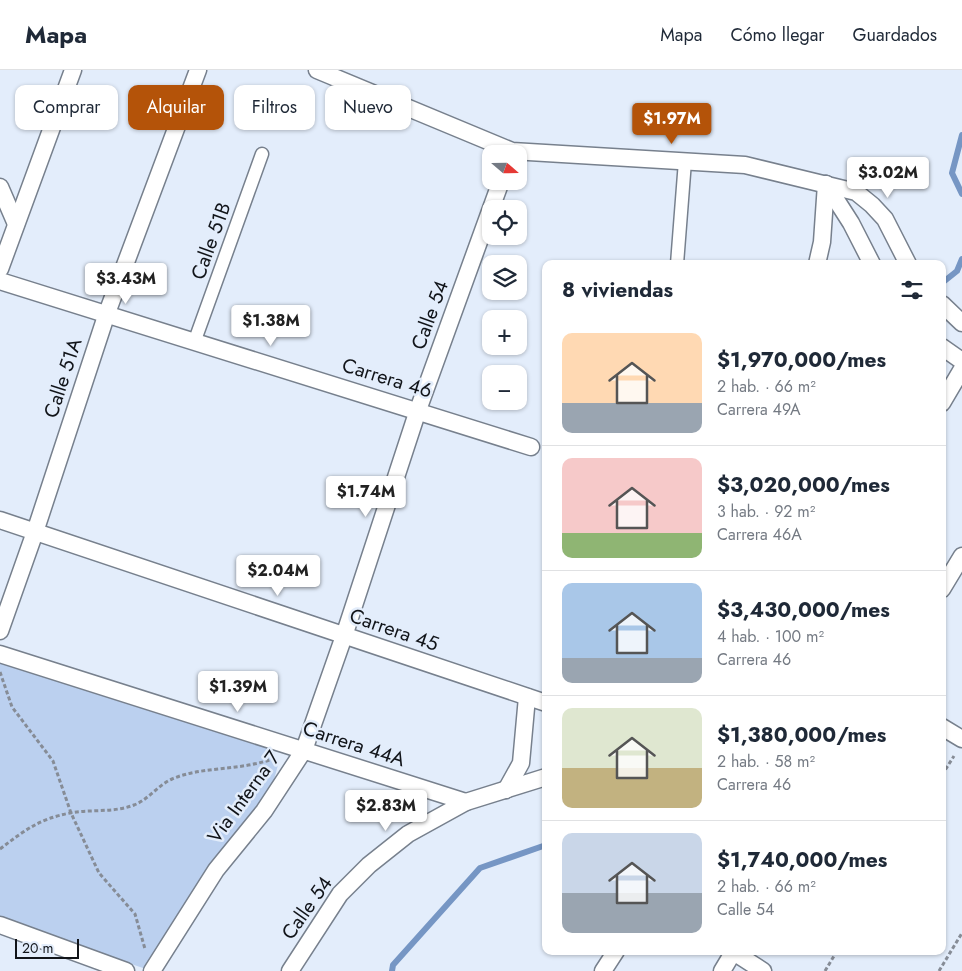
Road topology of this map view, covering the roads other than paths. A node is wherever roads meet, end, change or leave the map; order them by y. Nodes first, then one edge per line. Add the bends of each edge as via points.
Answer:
1 (73, 70) edge
2 (198, 70) edge
3 (317, 70) edge
4 (492, 145) edge
5 (262, 154) dead end
6 (528, 154) edge
7 (685, 161) junction
8 (826, 184) junction
9 (0, 188) edge
10 (498, 190) edge
11 (16, 224) junction
12 (677, 260) edge
13 (818, 260) edge
14 (870, 260) edge
15 (906, 260) edge
16 (0, 268) edge
17 (0, 280) edge
18 (946, 308) edge
19 (107, 312) junction
20 (961, 322) edge
21 (195, 340) junction
22 (946, 350) edge
23 (962, 361) edge
24 (962, 368) edge
25 (946, 396) edge
26 (418, 410) junction
27 (531, 446) dead end
28 (0, 520) edge
29 (35, 532) junction
30 (962, 556) edge
31 (946, 582) edge
32 (0, 631) edge
33 (344, 636) junction
34 (0, 654) edge
35 (527, 697) junction
36 (542, 703) edge
37 (946, 731) edge
38 (960, 745) edge
39 (304, 750) junction
40 (542, 779) edge
41 (506, 790) junction
42 (466, 802) junction
43 (0, 925) edge
44 (613, 955) edge
45 (731, 955) edge
46 (738, 955) edge
47 (149, 963) edge
48 (126, 971) edge
49 (290, 971) edge
50 (603, 971) edge
51 (722, 971) edge
52 (763, 971) edge

1 - 11 street
2 - 19 street, Calle 51A
3 - 4 street
5 - 21 street, Calle 51B
6 - 7 street
7 - 8 street via 745,165
7 - 12 street
8 - 13 street
8 - 14 street
8 - 15 street via 856,192 872,205 885,219
9 - 11 street
10 - 26 street, Calle 54
11 - 16 street
17 - 19 street, Carrera 46
18 - 20 street
19 - 21 street, Carrera 46
19 - 29 street, Calle 51A
21 - 26 street, Carrera 46
22 - 23 street
24 - 25 street
26 - 27 street, Carrera 46
26 - 33 street, Calle 54
28 - 29 street, Carrera 45
29 - 32 street, Calle 51A
29 - 33 street, Carrera 45
30 - 31 street
33 - 35 street, Carrera 45
33 - 39 street, Via Interna 7
34 - 39 street, Carrera 44A
35 - 36 street, Carrera 45
35 - 41 street via 521,763
37 - 38 street
39 - 42 street, Carrera 44A
39 - 47 street, Via Interna 7 via 264,811 216,870
40 - 41 street, Calle 54
41 - 42 street, Calle 54
42 - 49 street, Calle 54 via 408,834 352,882 340,894
43 - 48 street
44 - 50 street
45 - 51 street
46 - 52 street

